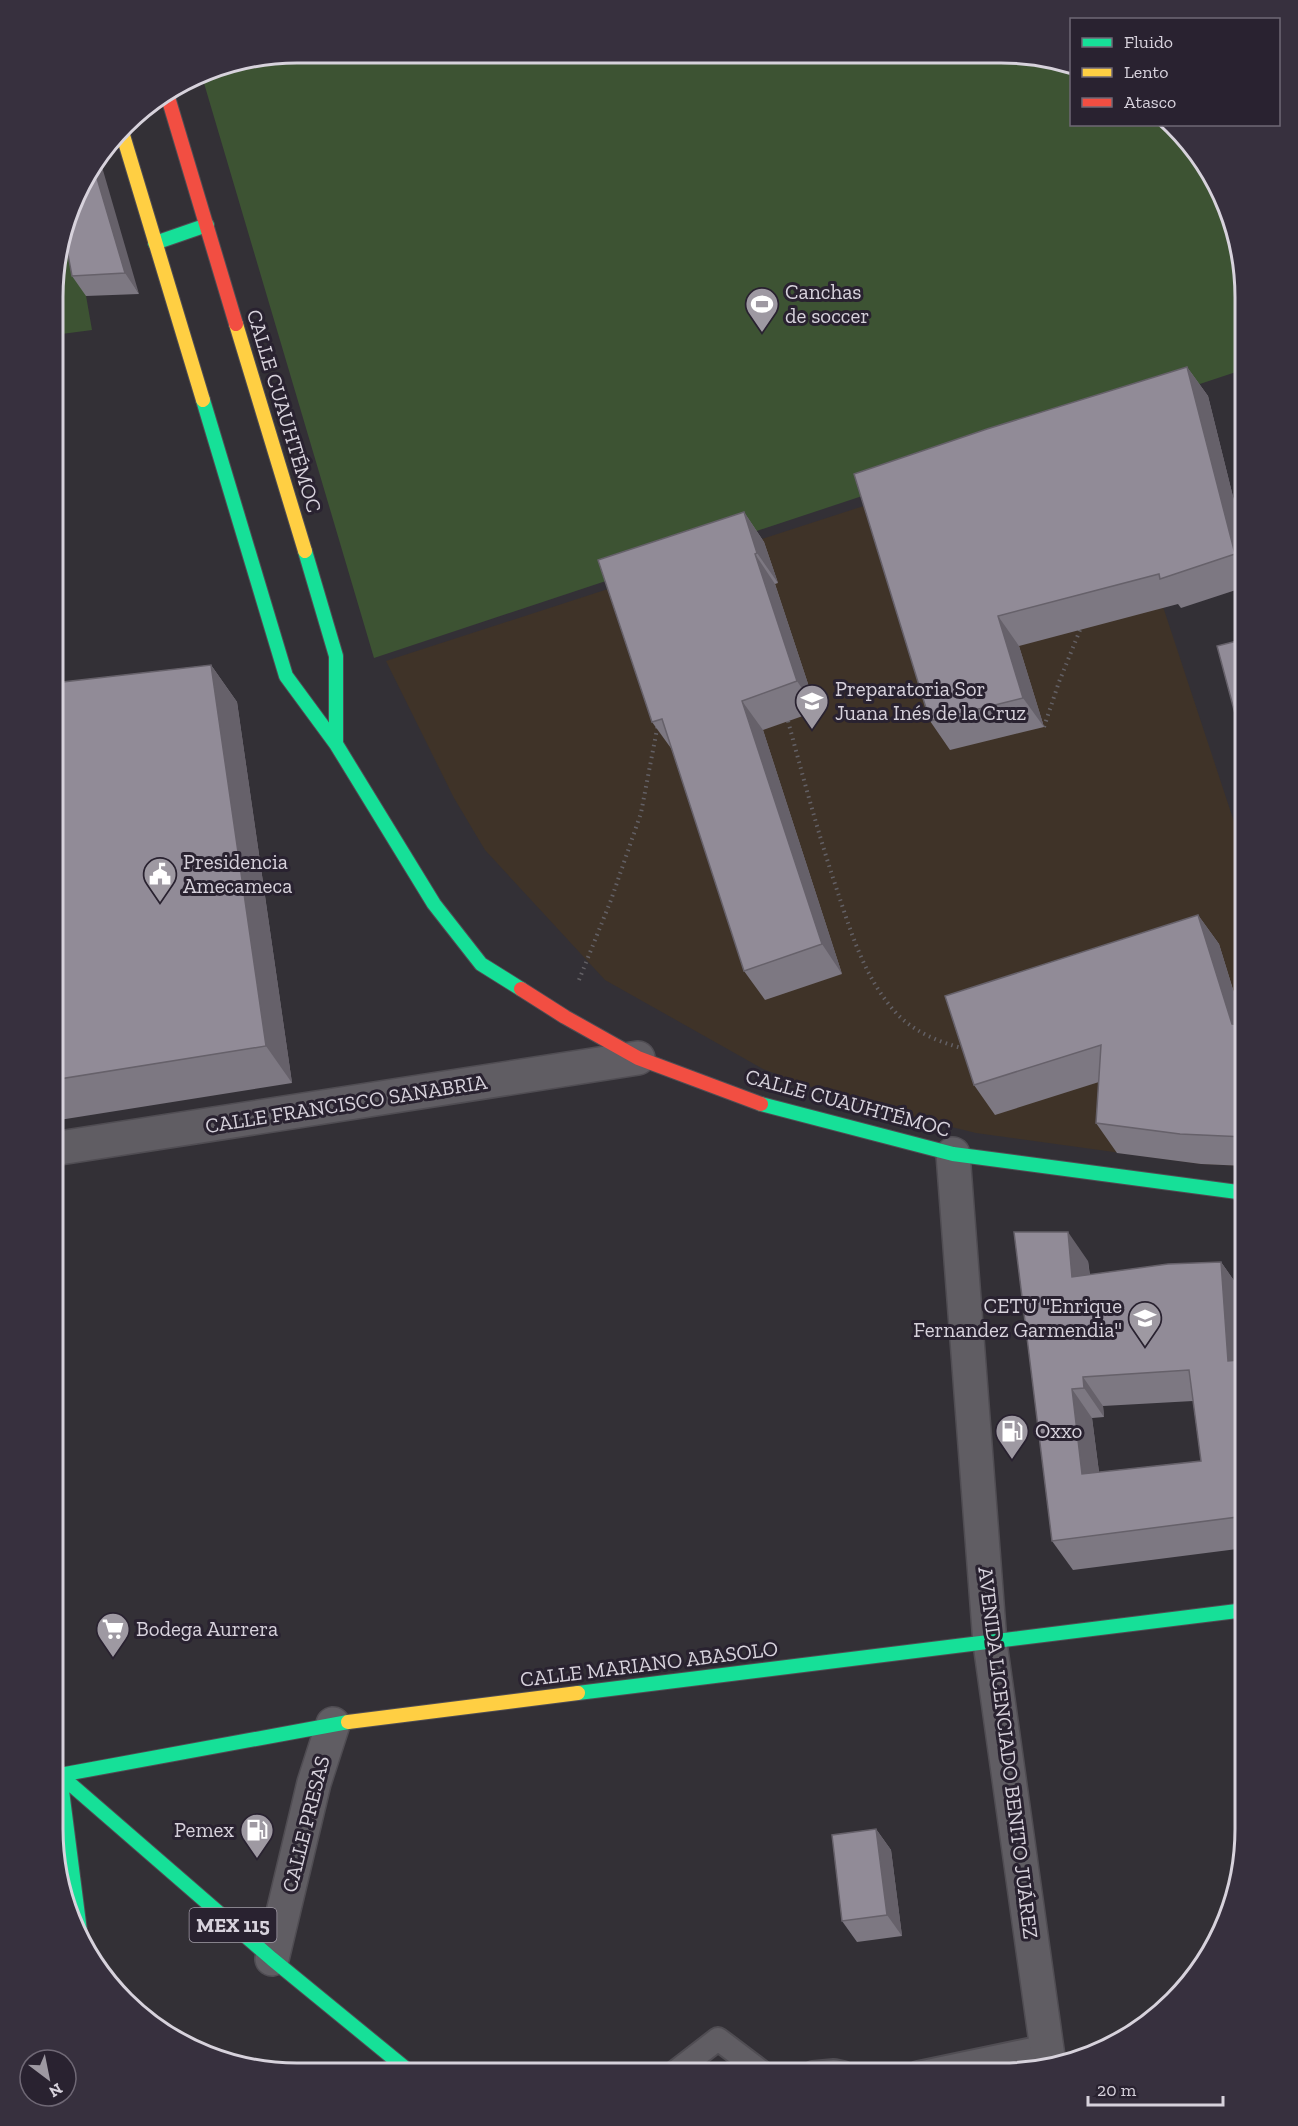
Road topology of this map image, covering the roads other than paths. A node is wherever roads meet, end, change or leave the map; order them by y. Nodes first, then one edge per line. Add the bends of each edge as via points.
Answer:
1 (169, 101) edge
2 (124, 140) edge
3 (207, 225) junction
4 (155, 243) junction
5 (336, 744) junction
6 (638, 1058) junction
7 (63, 1147) edge
8 (953, 1154) junction
9 (1235, 1192) edge
10 (1235, 1611) edge
11 (990, 1643) junction
12 (333, 1724) junction
13 (63, 1774) edge
14 (63, 1778) edge
15 (63, 1798) edge
16 (77, 1909) edge
17 (272, 1959) junction
18 (1048, 2055) edge
19 (399, 2063) edge
20 (687, 2063) edge
21 (750, 2063) edge
22 (990, 2063) edge

1 - 3 main road, CALLE CUAUHTÉMOC
2 - 4 main road, CALLE CUAUHTÉMOC
3 - 4 main road
3 - 5 main road, CALLE CUAUHTÉMOC via 336,656
4 - 5 main road, CALLE CUAUHTÉMOC via 286,676
5 - 6 main road, CALLE CUAUHTÉMOC via 434,904 481,964
6 - 7 street, CALLE FRANCISCO SANABRIA
6 - 8 main road, CALLE CUAUHTÉMOC via 770,1108
8 - 9 main road, CALLE CUAUHTÉMOC
8 - 11 street, AVENIDA LICENCIADO BENITO JUÁREZ
10 - 11 main road, CALLE MARIANO ABASOLO
11 - 12 main road, CALLE MARIANO ABASOLO
11 - 18 street, AVENIDA LICENCIADO BENITO JUÁREZ
12 - 13 main road, CALLE MARIANO ABASOLO
12 - 17 street, CALLE PRESAS via 314,1783
14 - 17 main road, MEX 115
15 - 16 main road
17 - 19 main road, MEX 115
18 - 22 lane
20 - 21 lane via 718,2039

